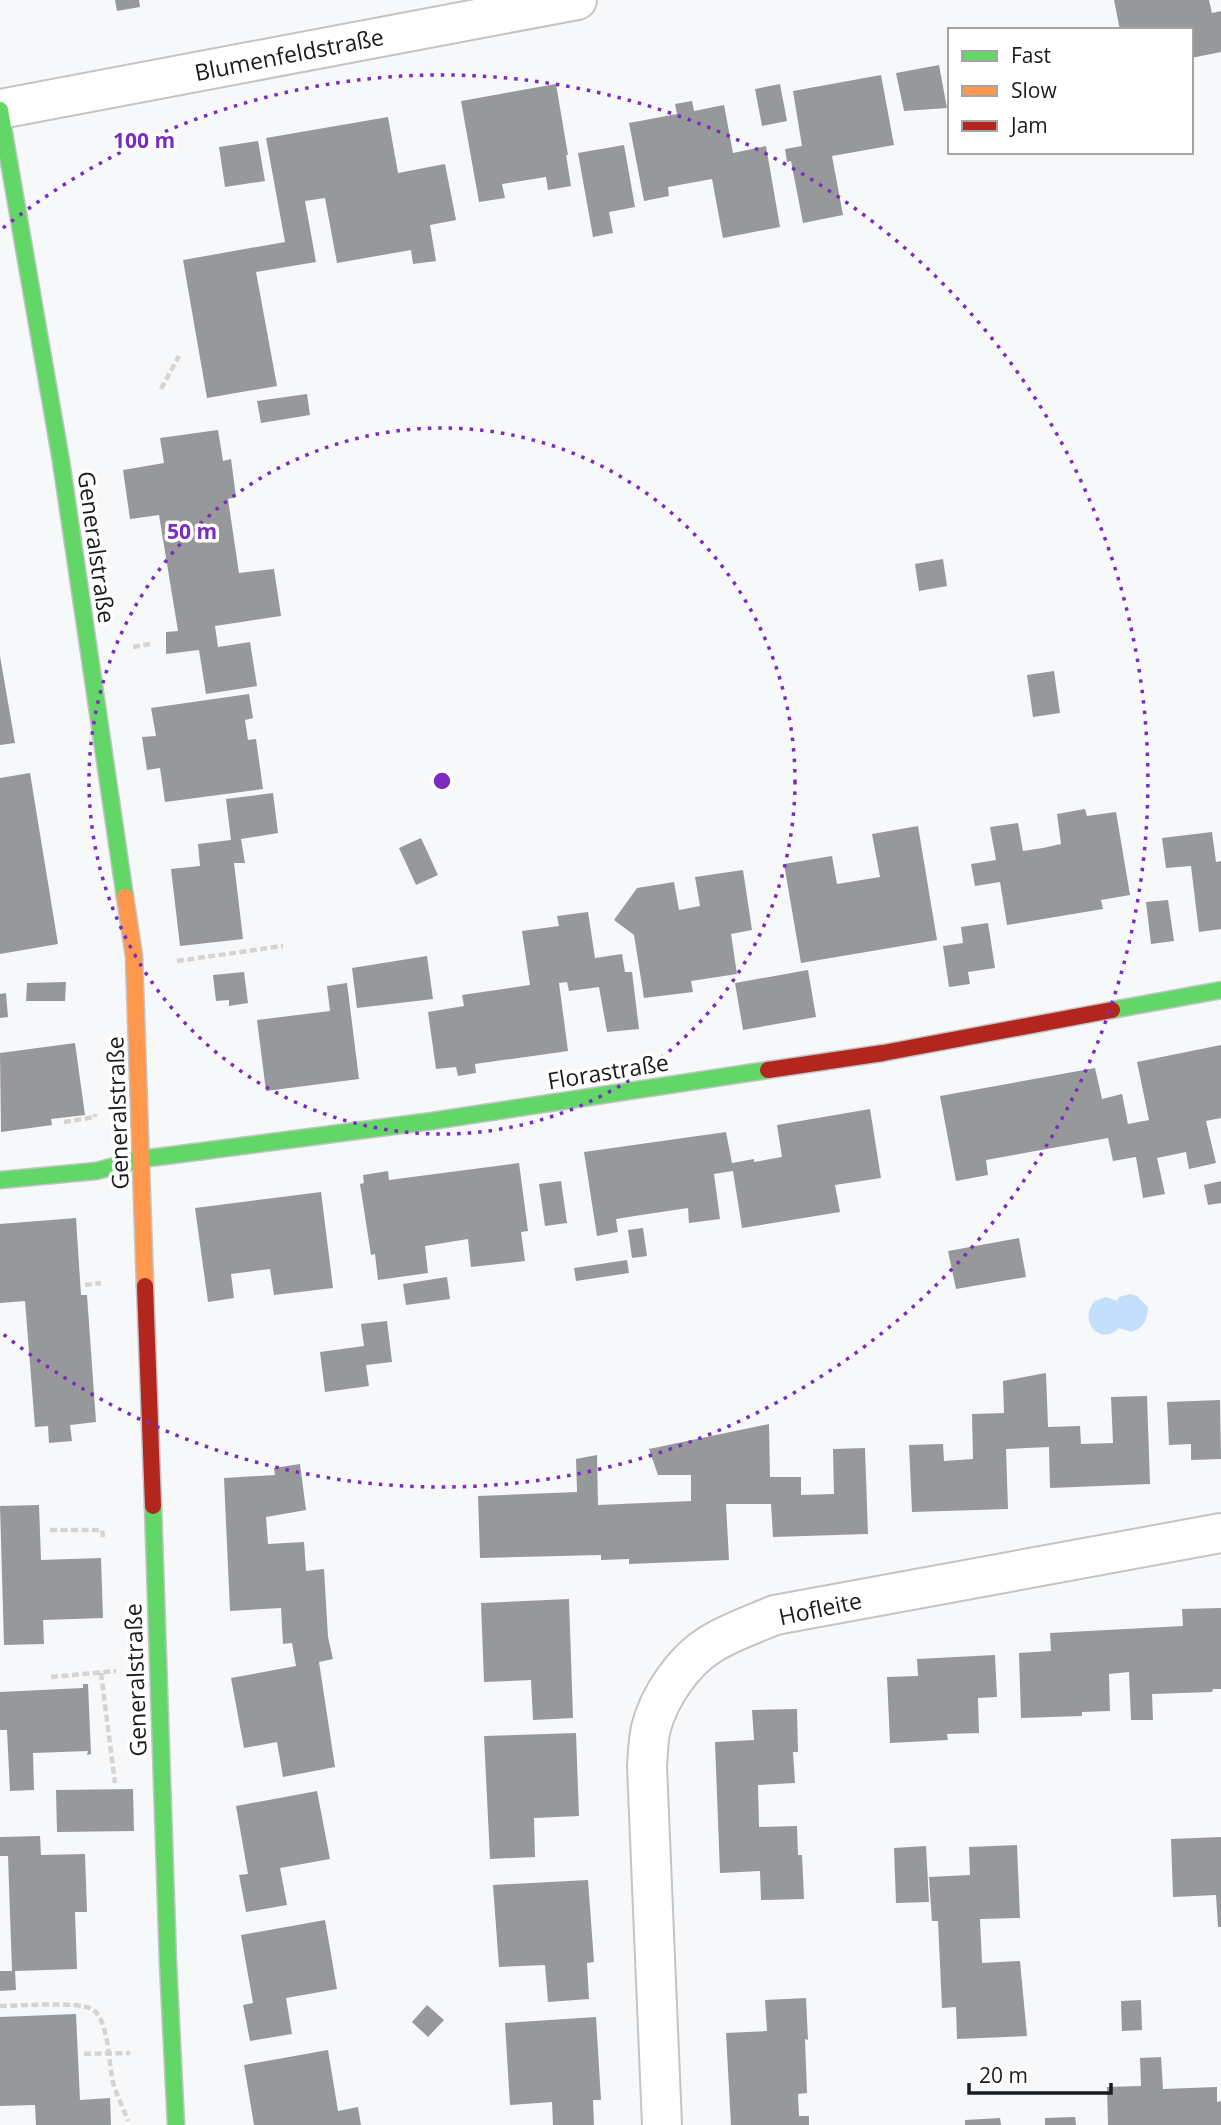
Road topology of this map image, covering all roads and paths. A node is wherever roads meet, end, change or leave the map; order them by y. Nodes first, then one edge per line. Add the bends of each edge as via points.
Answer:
1 (577, 0) edge
2 (0, 109) edge
3 (179, 356) dead end
4 (161, 389) dead end
5 (283, 946) dead end
6 (134, 967) junction
7 (1221, 989) edge
8 (94, 1104) dead end
9 (64, 1122) dead end
10 (142, 1159) junction
11 (0, 1180) edge
12 (50, 1530) dead end
13 (1221, 1533) edge
14 (103, 1537) dead end
15 (157, 1669) junction
16 (102, 1672) junction
17 (51, 1677) dead end
18 (115, 1784) dead end
19 (0, 2006) edge
20 (128, 2121) dead end
21 (176, 2125) edge
22 (662, 2125) edge

1 - 2 street, Blumenfeldstraße
2 - 6 street, Generalstraße via 74,541
3 - 4 path
5 - 6 path
6 - 10 street, Generalstraße
7 - 10 street, Florastraße via 883,1053
8 - 9 path via 95,1117
10 - 11 street, Florastraße via 96,1171
10 - 15 street, Generalstraße
12 - 14 path via 102,1530
13 - 22 street, Hofleite via 775,1615 712,1643 691,1660 667,1691 654,1720 647,1766
15 - 16 path
15 - 21 street, Generalstraße
16 - 17 path
16 - 18 path
19 - 20 path via 72,2005 90,2008 98,2015

